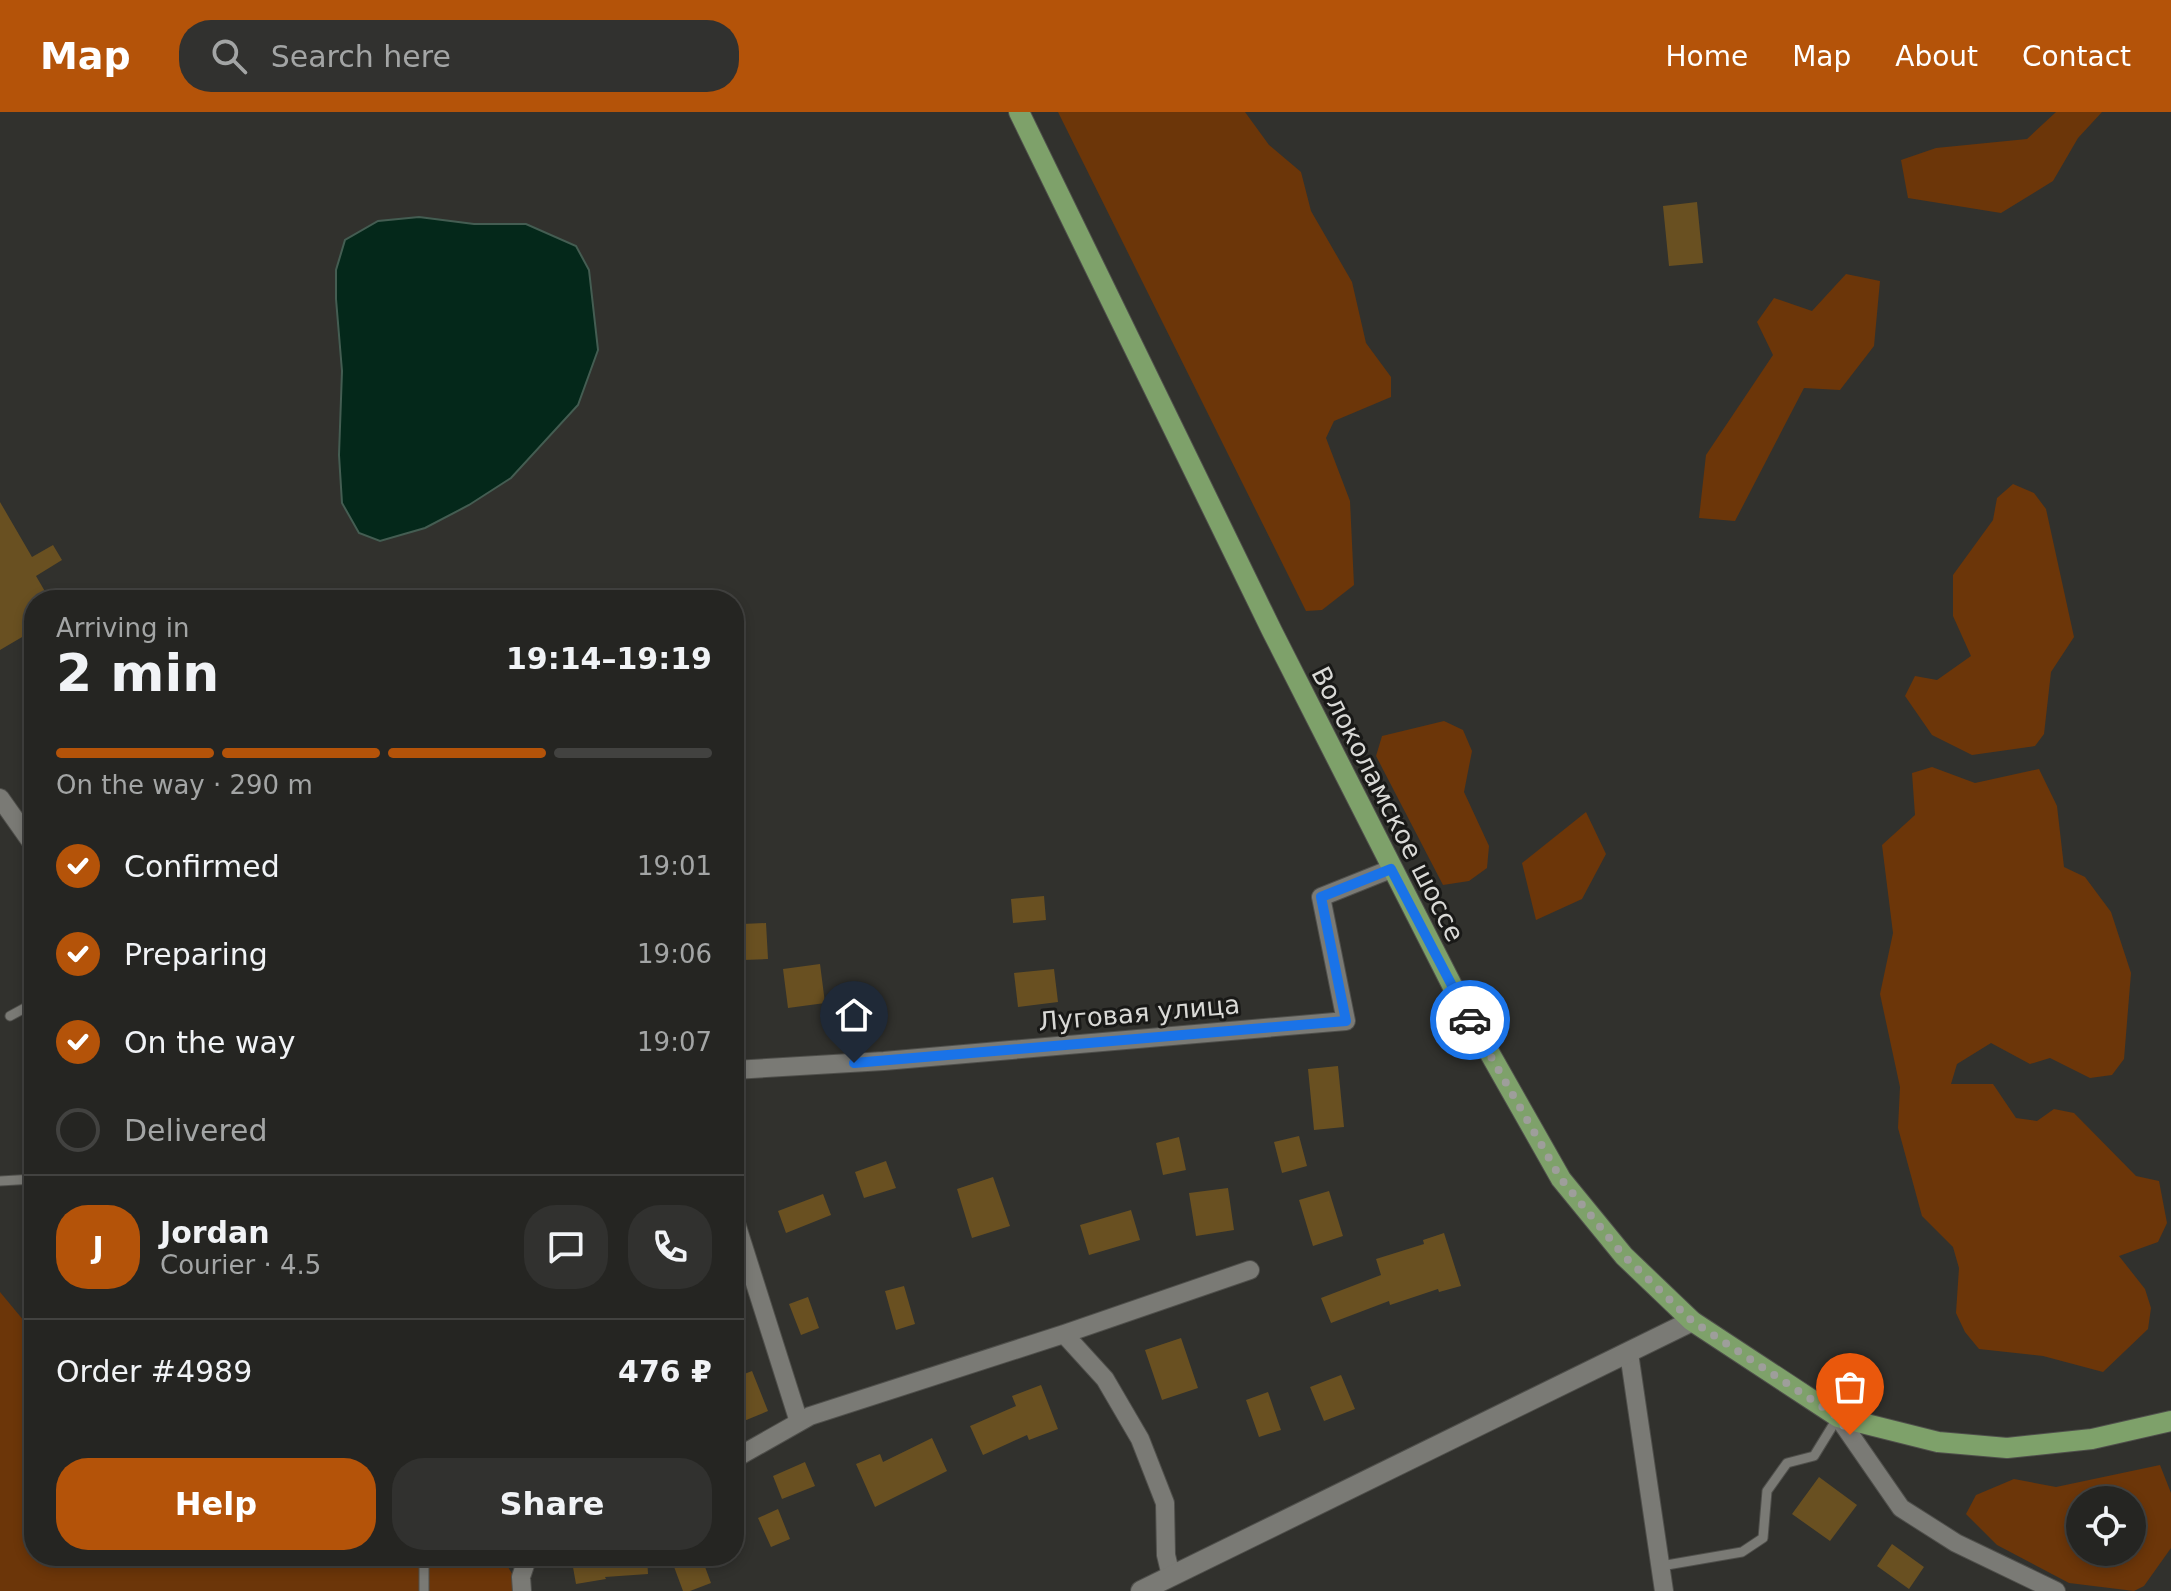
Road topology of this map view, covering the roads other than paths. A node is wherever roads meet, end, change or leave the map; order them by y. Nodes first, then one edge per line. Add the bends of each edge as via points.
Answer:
1 (1019, 112) edge
2 (0, 798) edge
3 (24, 832) edge
4 (1391, 869) junction
5 (24, 1008) edge
6 (10, 1016) dead end
7 (744, 1069) edge
8 (24, 1180) edge
9 (0, 1181) edge
10 (744, 1249) edge
11 (1250, 1270) dead end
12 (1692, 1321) junction
13 (1064, 1334) junction
14 (1629, 1353) junction
15 (1838, 1417) junction
16 (2171, 1421) edge
17 (799, 1422) junction
18 (744, 1453) edge
19 (424, 1566) edge
20 (525, 1566) edge
21 (1661, 1566) junction
22 (1171, 1576) junction
23 (424, 1591) edge
24 (522, 1591) edge
25 (1141, 1591) edge
26 (1664, 1591) edge
27 (2056, 1591) edge

1 - 4 main road, Волоколамское шоссе
2 - 3 street
4 - 7 street, Луговая улица via 1321,897 1346,1021
4 - 12 main road, Волоколамское шоссе via 1561,1179 1624,1256
5 - 6 lane
8 - 9 lane
10 - 17 street
11 - 13 street
12 - 14 main road
12 - 15 main road, Волоколамское шоссе
13 - 17 street
13 - 22 street via 1105,1379 1140,1439 1165,1503
14 - 21 street
14 - 22 main road
15 - 16 main road, Волоколамское шоссе via 1938,1442 2007,1448 2092,1439
15 - 21 lane via 1814,1456 1787,1463 1767,1491 1763,1538 1742,1552
15 - 27 street via 1901,1508 1956,1543
17 - 18 street
19 - 23 lane
20 - 24 street
21 - 26 street
22 - 25 main road

